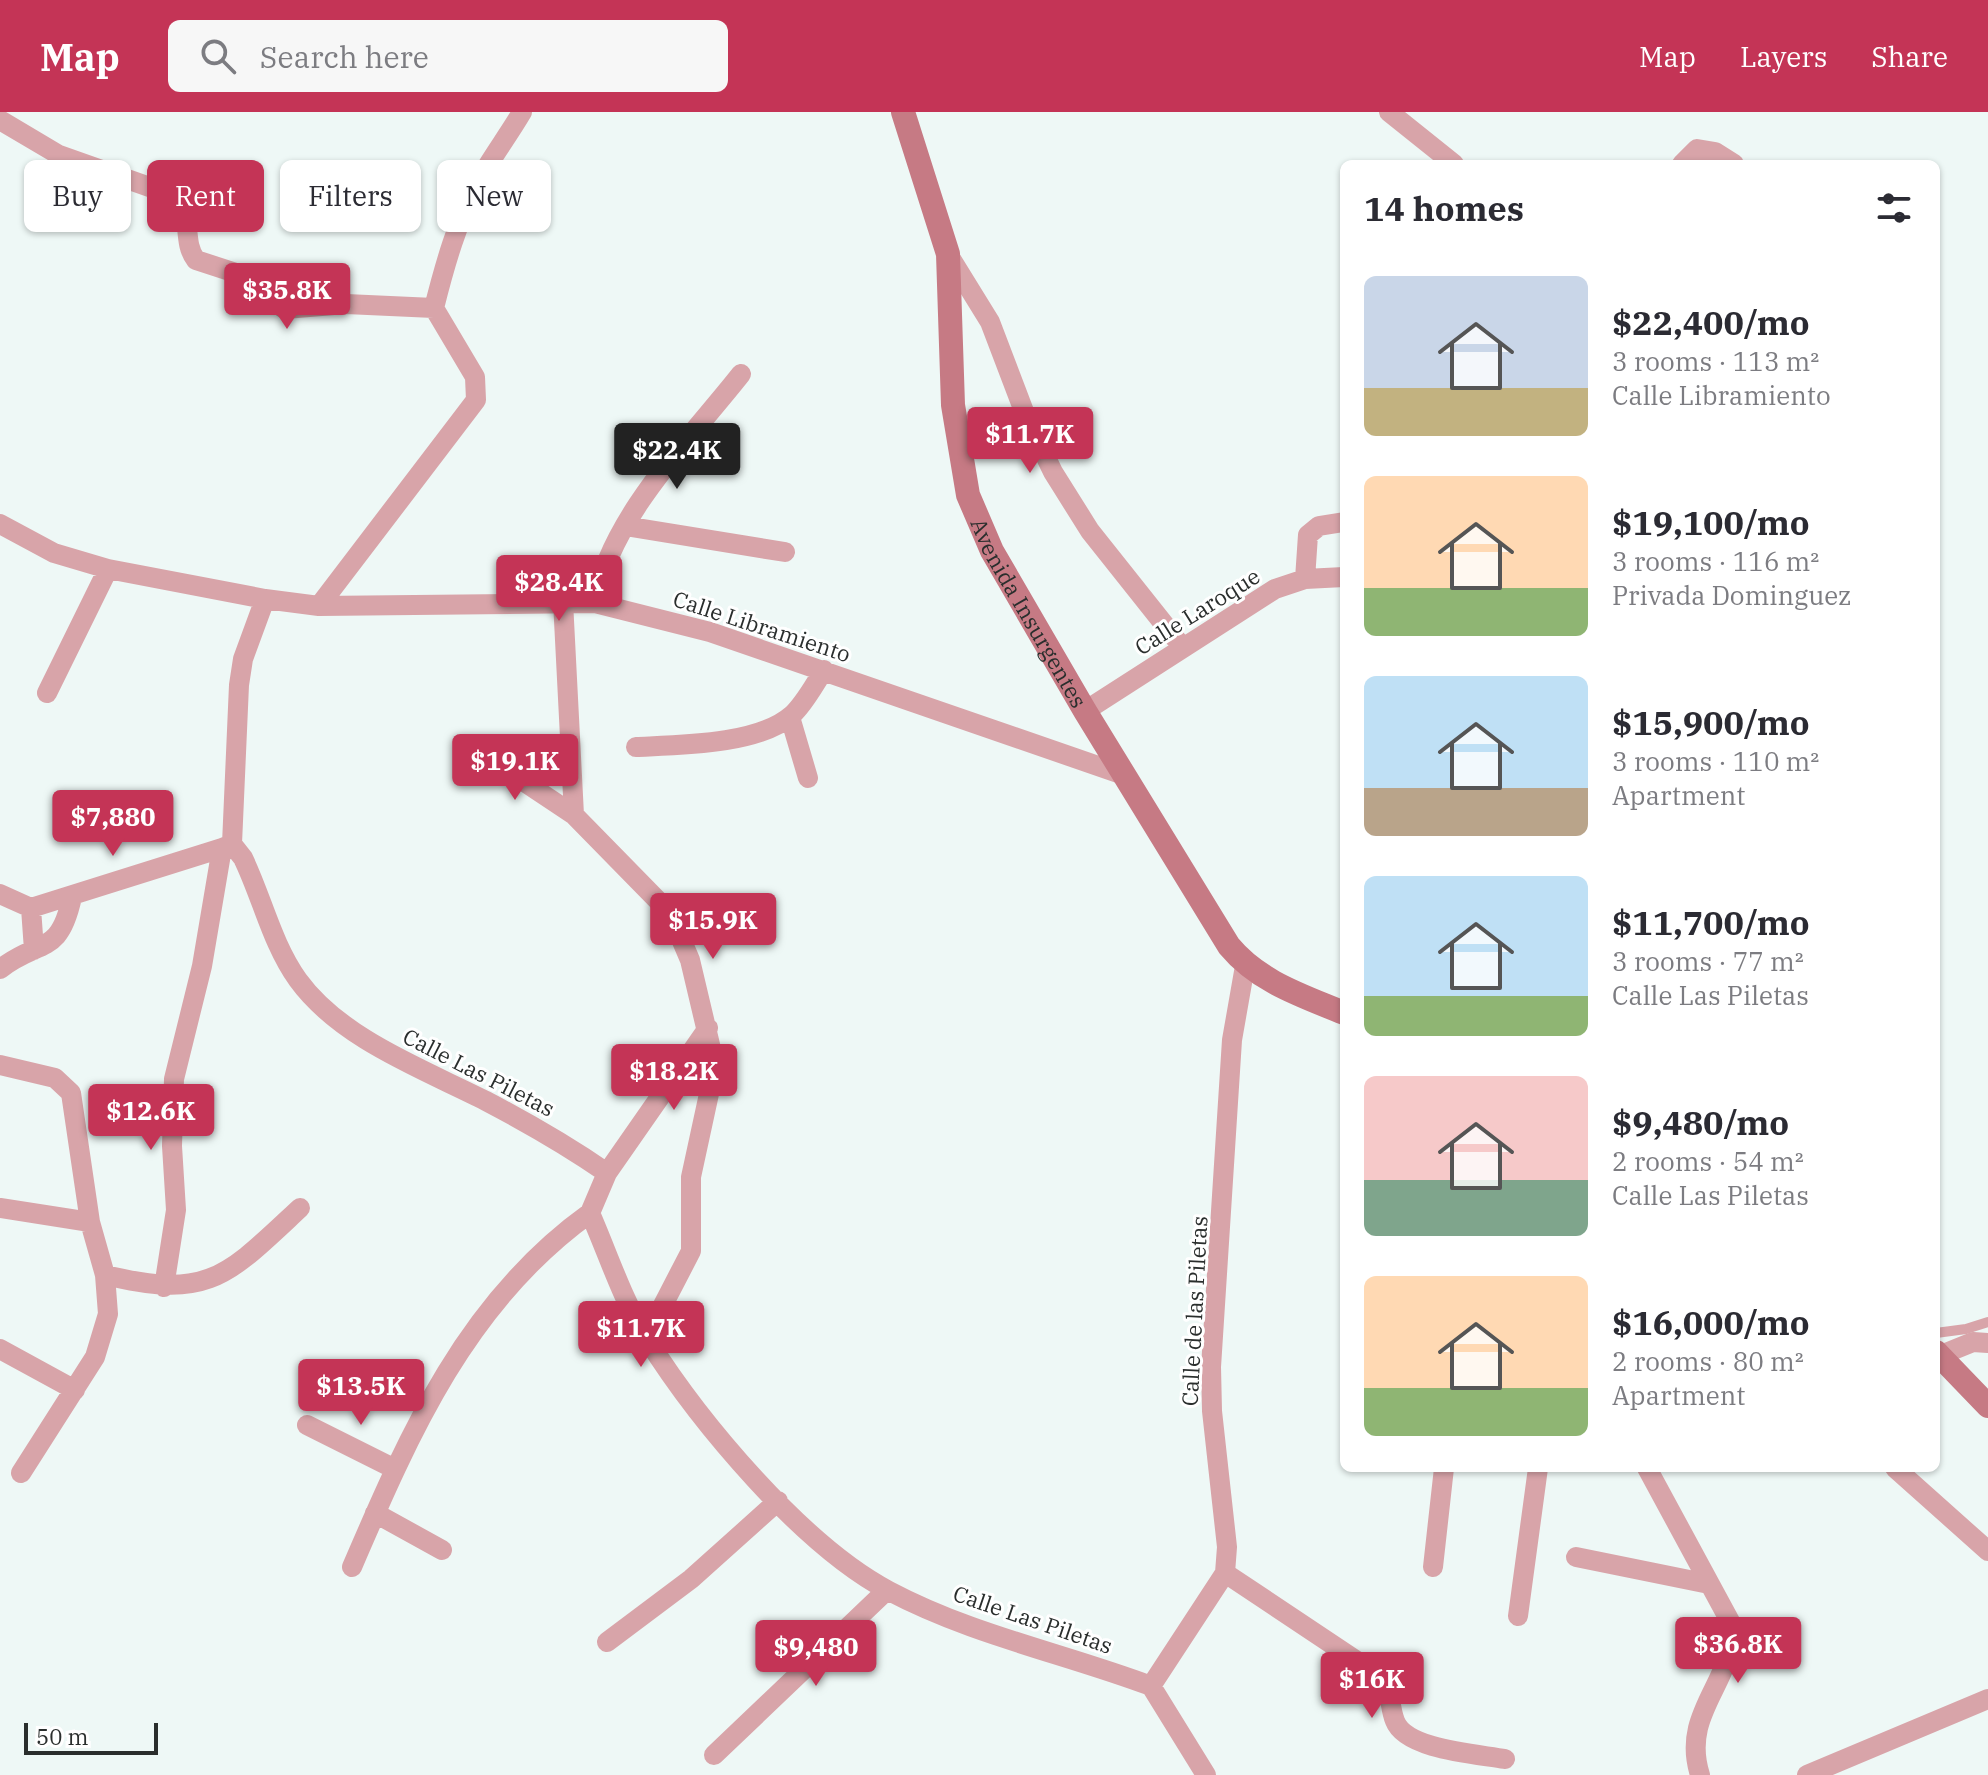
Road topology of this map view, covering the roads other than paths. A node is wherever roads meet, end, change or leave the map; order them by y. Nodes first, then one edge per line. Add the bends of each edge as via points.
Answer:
1 (522, 112) edge
2 (903, 112) edge
3 (1389, 112) edge
4 (0, 120) edge
5 (1449, 160) edge
6 (1686, 160) edge
7 (1728, 160) edge
8 (948, 254) junction
9 (434, 308) junction
10 (741, 374) dead end
11 (1340, 523) edge
12 (0, 524) edge
13 (625, 526) junction
14 (785, 552) dead end
15 (108, 569) junction
16 (1340, 577) edge
17 (1305, 579) junction
18 (265, 599) junction
19 (563, 601) junction
20 (595, 603) junction
21 (319, 606) junction
22 (1183, 648) junction
23 (824, 670) junction
24 (47, 693) dead end
25 (1085, 711) junction
26 (790, 717) junction
27 (636, 747) dead end
28 (481, 753) dead end
29 (1124, 775) junction
30 (808, 778) dead end
31 (574, 815) junction
32 (227, 846) junction
33 (0, 894) edge
34 (72, 897) junction
35 (31, 908) junction
36 (34, 950) junction
37 (1245, 966) junction
38 (0, 969) edge
39 (1340, 1011) edge
40 (708, 1028) junction
41 (0, 1065) edge
42 (607, 1173) junction
43 (0, 1208) edge
44 (300, 1208) dead end
45 (590, 1213) junction
46 (90, 1222) junction
47 (105, 1275) junction
48 (164, 1287) junction
49 (1988, 1322) edge
50 (646, 1338) junction
51 (1988, 1343) edge
52 (1940, 1348) edge
53 (0, 1349) edge
54 (1940, 1349) edge
55 (1940, 1353) edge
56 (75, 1390) junction
57 (1988, 1406) edge
58 (307, 1425) dead end
59 (395, 1469) junction
60 (1443, 1472) edge
61 (1537, 1472) edge
62 (1649, 1472) edge
63 (1899, 1472) edge
64 (21, 1473) dead end
65 (778, 1501) junction
66 (375, 1513) junction
67 (442, 1550) dead end
68 (1988, 1551) edge
69 (1576, 1557) dead end
70 (352, 1567) dead end
71 (1433, 1567) dead end
72 (1225, 1573) junction
73 (1709, 1584) junction
74 (887, 1590) junction
75 (1518, 1616) dead end
76 (607, 1642) dead end
77 (1151, 1686) junction
78 (1988, 1699) edge
79 (714, 1755) dead end
80 (1505, 1759) dead end
81 (1206, 1775) edge
82 (1700, 1775) edge
83 (1807, 1775) edge

1 - 9 street via 464,212
2 - 8 main road, Avenida Insurgentes
3 - 5 street
4 - 9 street via 59,155 175,196 184,207 196,260 248,277 276,305 299,311 346,304
6 - 7 street via 1697,149
8 - 22 street via 990,322 1053,472 1090,531
8 - 25 main road, Avenida Insurgentes via 953,405 968,495 992,551
9 - 21 street via 475,377 476,400
10 - 13 street
11 - 17 street via 1319,526 1308,535
12 - 15 street, Calle Libramiento via 54,553
13 - 14 street
13 - 20 street via 603,564
15 - 18 street, Calle Libramiento
15 - 24 street
16 - 17 street, Calle Laroque
17 - 22 street, Calle Laroque via 1275,589
18 - 21 street, Calle Libramiento
18 - 32 street via 243,659
19 - 20 street, Calle Libramiento
19 - 21 street, Calle Libramiento
19 - 31 street
20 - 23 street, Calle Libramiento via 710,632
22 - 25 street, Calle Laroque
23 - 26 street
23 - 29 street, Calle Libramiento
25 - 29 main road, Avenida Insurgentes
26 - 27 street via 724,741
26 - 30 street
28 - 31 street
29 - 37 main road, Avenida Insurgentes via 1209,917
31 - 40 street via 670,913 690,960
32 - 34 street
32 - 42 street, Calle Las Piletas via 247,867 288,965 318,1002 395,1058 536,1127
32 - 48 street via 174,1079 176,1210
33 - 35 street
34 - 35 street
34 - 36 street via 59,936
35 - 36 street
36 - 38 street
37 - 39 main road, Avenida Insurgentes
37 - 72 street, Calle de las Piletas via 1232,1040 1211,1367
40 - 42 street
40 - 50 street via 712,1080 691,1177 691,1251
41 - 46 street via 55,1078 71,1093
42 - 45 street
43 - 46 street
44 - 48 street via 242,1262 196,1285
45 - 50 street, Calle Las Piletas
45 - 59 street via 520,1270 489,1305
46 - 47 street
47 - 48 street
47 - 56 street via 108,1314 95,1357
49 - 52 lane
50 - 65 street, Calle Las Piletas
51 - 54 street
53 - 56 street
55 - 57 main road
56 - 64 street
58 - 59 street
59 - 66 street
60 - 71 street
61 - 75 street
62 - 73 street
63 - 68 street
65 - 74 street, Calle Las Piletas via 840,1557
65 - 76 street via 691,1579
66 - 67 street
66 - 70 street
69 - 73 street
72 - 77 street
72 - 80 street via 1378,1675 1388,1687 1395,1721 1407,1736
73 - 82 street via 1726,1610 1732,1641 1696,1727
74 - 77 street, Calle Las Piletas via 999,1638
74 - 79 street
77 - 81 street
78 - 83 street

